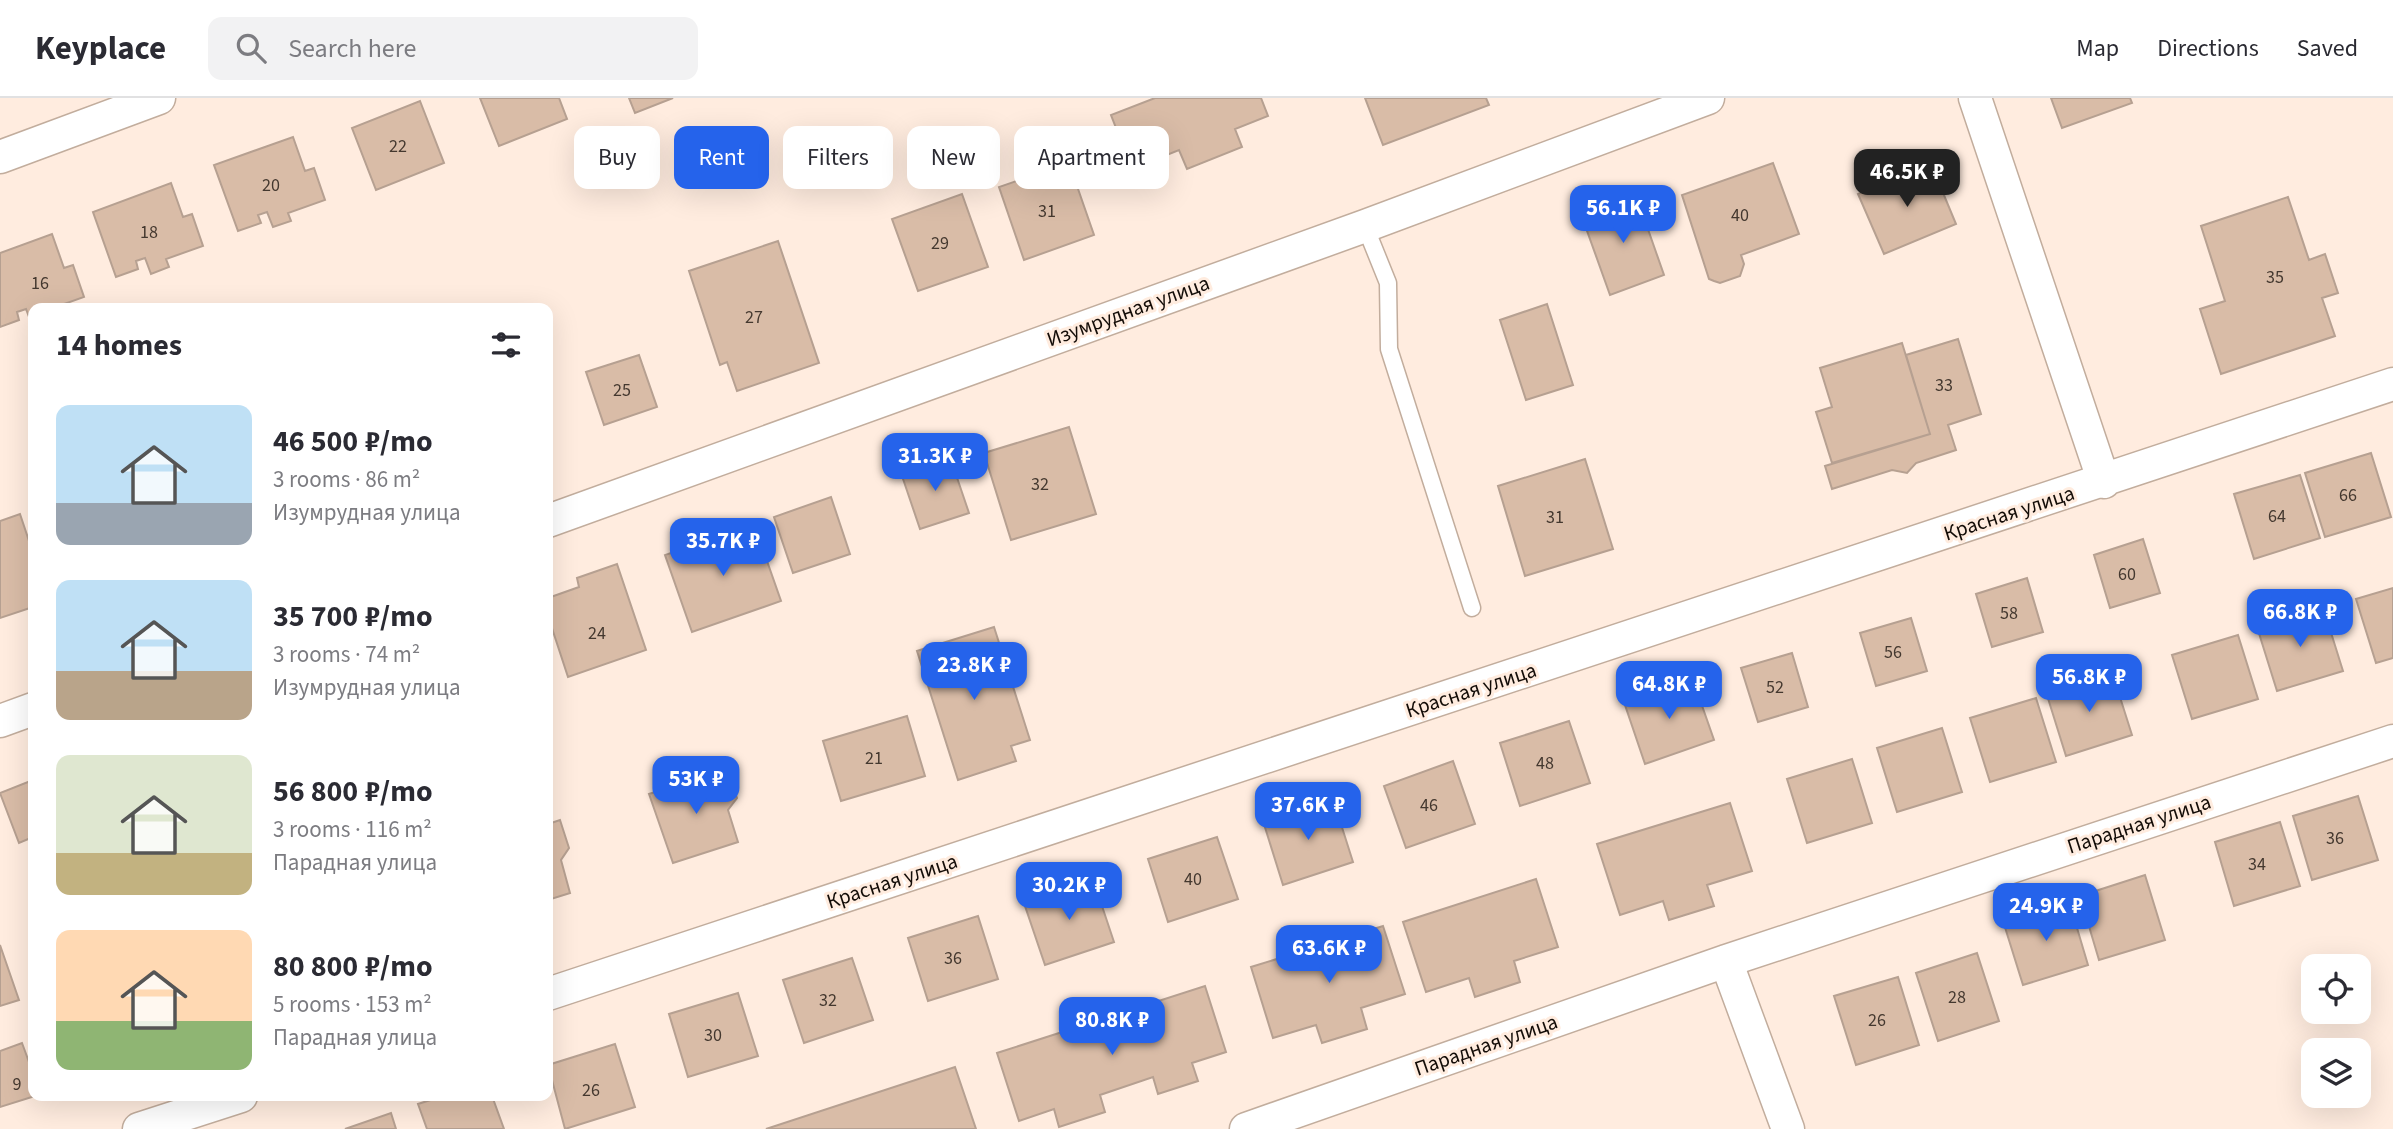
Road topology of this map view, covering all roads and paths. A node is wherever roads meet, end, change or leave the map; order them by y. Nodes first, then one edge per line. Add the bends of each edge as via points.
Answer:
1 (159, 98) edge
2 (1708, 98) edge
3 (1975, 98) edge
4 (0, 157) edge
5 (1365, 226) junction
6 (2393, 384) edge
7 (2104, 482) junction
8 (553, 519) edge
9 (1472, 608) dead end
10 (28, 711) edge
11 (0, 721) edge
12 (2393, 741) edge
13 (1726, 961) junction
14 (553, 992) edge
15 (226, 1101) edge
16 (139, 1129) edge
17 (1246, 1129) edge
18 (1788, 1129) edge

1 - 4 street
2 - 5 street, Изумрудная улица
3 - 7 street
5 - 8 street, Изумрудная улица
5 - 9 lane via 1388,283 1388,349
6 - 7 street, Красная улица
7 - 14 street, Красная улица
10 - 11 street
12 - 13 street, Парадная улица
13 - 17 street, Парадная улица
13 - 18 street
15 - 16 street

